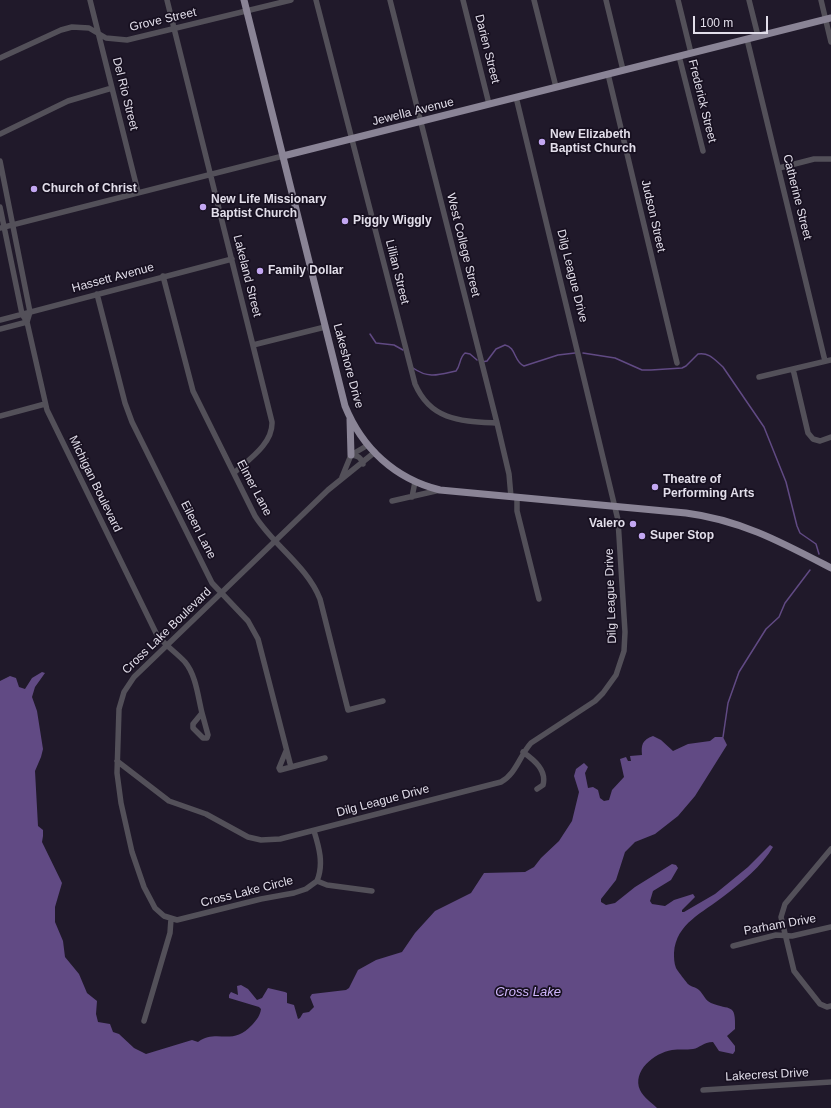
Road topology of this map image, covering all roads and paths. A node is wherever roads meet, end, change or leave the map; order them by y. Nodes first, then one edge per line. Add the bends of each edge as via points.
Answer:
1 (90, 0) edge
2 (167, 0) edge
3 (244, 0) edge
4 (291, 0) edge
5 (316, 0) edge
6 (390, 0) edge
7 (463, 0) edge
8 (534, 0) edge
9 (606, 0) edge
10 (678, 0) edge
11 (749, 0) edge
12 (821, 0) edge
13 (246, 11) junction
14 (828, 18) edge
15 (174, 30) junction
16 (98, 33) junction
17 (758, 36) junction
18 (747, 39) junction
19 (831, 42) edge
20 (691, 53) junction
21 (679, 56) junction
22 (0, 58) edge
23 (623, 70) junction
24 (608, 74) junction
25 (556, 87) junction
26 (112, 88) junction
27 (516, 97) junction
28 (489, 104) junction
29 (420, 121) junction
30 (0, 134) edge
31 (351, 139) junction
32 (703, 151) dead end
33 (283, 156) junction
34 (831, 159) edge
35 (0, 162) edge
36 (779, 168) junction
37 (211, 174) junction
38 (138, 192) junction
39 (0, 207) edge
40 (13, 224) junction
41 (2, 227) edge
42 (232, 259) junction
43 (163, 276) junction
44 (97, 294) junction
45 (30, 312) junction
46 (22, 314) junction
47 (0, 320) edge
48 (27, 322) junction
49 (325, 327) junction
50 (0, 329) edge
51 (253, 345) junction
52 (828, 360) edge
53 (677, 364) dead end
54 (793, 369) junction
55 (759, 377) dead end
56 (45, 404) junction
57 (0, 416) edge
58 (350, 417) junction
59 (497, 423) junction
60 (831, 437) edge
61 (368, 445) junction
62 (375, 452) junction
63 (350, 458) junction
64 (363, 464) junction
65 (357, 468) junction
66 (234, 473) junction
67 (342, 478) junction
68 (415, 482) junction
69 (440, 490) junction
70 (412, 497) junction
71 (514, 497) junction
72 (392, 501) dead end
73 (616, 507) junction
74 (276, 541) junction
75 (831, 568) edge
76 (221, 593) junction
77 (539, 599) dead end
78 (166, 646) junction
79 (383, 701) dead end
80 (202, 713) dead end
81 (287, 750) junction
82 (524, 752) junction
83 (325, 758) dead end
84 (117, 761) junction
85 (291, 767) junction
86 (537, 789) dead end
87 (314, 831) junction
88 (831, 849) edge
89 (317, 881) junction
90 (372, 891) dead end
91 (171, 920) junction
92 (831, 927) edge
93 (784, 935) junction
94 (733, 946) dead end
95 (829, 1006) edge
96 (144, 1021) dead end
97 (831, 1082) edge
98 (703, 1090) dead end

1 - 16 street, Del Rio Street
2 - 15 street, Lakeland Street
3 - 13 main road, Lakeshore Drive
4 - 13 street, Grove Street
5 - 31 street, Lillian Street
6 - 29 street, West College Street
7 - 28 street, Darien Street
8 - 25 street
9 - 23 street
10 - 20 street, Frederick Street
11 - 17 street
12 - 14 street
13 - 15 street, Grove Street
13 - 33 main road, Lakeshore Drive
14 - 17 main road, Jewella Avenue
14 - 19 street
15 - 16 street, Grove Street via 127,40 106,38
15 - 37 street, Lakeland Street
16 - 22 street, Grove Street via 83,27 66,28
16 - 26 street, Del Rio Street
17 - 18 main road, Jewella Avenue
18 - 20 main road, Jewella Avenue
18 - 36 street, Catherine Street
20 - 21 main road, Jewella Avenue
21 - 23 main road, Jewella Avenue
21 - 32 street, Frederick Street
23 - 24 main road, Jewella Avenue
24 - 25 main road, Jewella Avenue
24 - 53 street, Judson Street
25 - 27 main road, Jewella Avenue
26 - 30 street via 68,101
26 - 38 street, Del Rio Street
27 - 28 main road, Jewella Avenue
27 - 73 street, Dilg League Drive
28 - 29 main road, Jewella Avenue
29 - 31 main road, Jewella Avenue
29 - 59 street, West College Street
31 - 33 main road, Jewella Avenue
31 - 59 street, Lillian Street via 418,392 431,407 447,417
33 - 37 street, Jewella Avenue
33 - 49 main road, Lakeshore Drive
34 - 36 street via 814,159
35 - 40 street, Michigan Boulevard
36 - 52 street, Catherine Street
37 - 38 street, Jewella Avenue
37 - 42 street, Lakeland Street
38 - 40 street, Jewella Avenue
39 - 41 street, Michigan Boulevard
40 - 41 street, Jewella Avenue
40 - 45 street, Michigan Boulevard
41 - 46 street, Michigan Boulevard
42 - 43 street, Hassett Avenue
42 - 51 street, Lakeland Street
43 - 44 street, Hassett Avenue
43 - 66 street, Elmer Lane via 193,391
44 - 45 street, Hassett Avenue
44 - 76 street, Eileen Lane via 132,422 212,583
45 - 46 street, Hassett Avenue
45 - 48 street, Michigan Boulevard
46 - 47 street, Hassett Avenue
46 - 48 street, Michigan Boulevard
48 - 50 street
48 - 56 street, Michigan Boulevard
49 - 51 street
49 - 58 main road, Lakeshore Drive
51 - 66 street, Lakeland Street via 273,426 264,444
52 - 54 street
54 - 55 street
54 - 60 street via 808,433 813,439 820,441
56 - 57 street
56 - 78 street, Michigan Boulevard via 156,633
58 - 61 main road, Lakeshore Drive
58 - 63 main road
59 - 71 street, West College Street
61 - 62 main road, Lakeshore Drive
61 - 63 street
62 - 64 street, Cross Lake Boulevard
62 - 68 main road, Lakeshore Drive via 392,469
63 - 64 street via 362,459
63 - 65 street
63 - 67 street, Cross Lake Boulevard
64 - 65 street, Cross Lake Boulevard
65 - 67 street, Cross Lake Boulevard
66 - 74 street, Elmer Lane via 255,516
67 - 74 street, Cross Lake Boulevard
68 - 69 main road, Lakeshore Drive
68 - 70 street
69 - 70 street
69 - 71 main road, Lakeshore Drive
70 - 72 street
71 - 73 main road, Lakeshore Drive
71 - 77 street, West College Street
73 - 75 main road, Lakeshore Drive via 707,516 733,523 768,536
73 - 82 street, Dilg League Drive via 625,632 620,665 610,684 595,701 537,738
74 - 76 street, Cross Lake Boulevard
74 - 79 street, Elmer Lane via 306,574 318,593 348,710
76 - 78 street, Cross Lake Boulevard
76 - 81 street, Eileen Lane via 255,632
78 - 80 street, Michigan Boulevard via 184,660 189,668
78 - 84 street, Cross Lake Boulevard via 134,677 122,697 117,721
81 - 85 street, Eileen Lane
81 - 85 street via 278,768 280,770
82 - 86 street via 538,763 543,772 543,785
82 - 87 street, Dilg League Drive via 512,774 501,782
83 - 85 street
84 - 87 street, Dilg League Drive via 170,801 206,814 248,837 274,840
84 - 91 street, Cross Lake Boulevard via 121,804 139,872 152,904
87 - 89 street via 320,856
88 - 93 street via 783,908 781,917
89 - 90 street
89 - 91 street, Cross Lake Circle via 306,889 294,893 190,918
91 - 96 street via 170,933
92 - 93 street, Parham Drive via 792,936
93 - 94 street, Parham Drive
93 - 95 street via 794,971 820,1004
97 - 98 street, Lakecrest Drive

